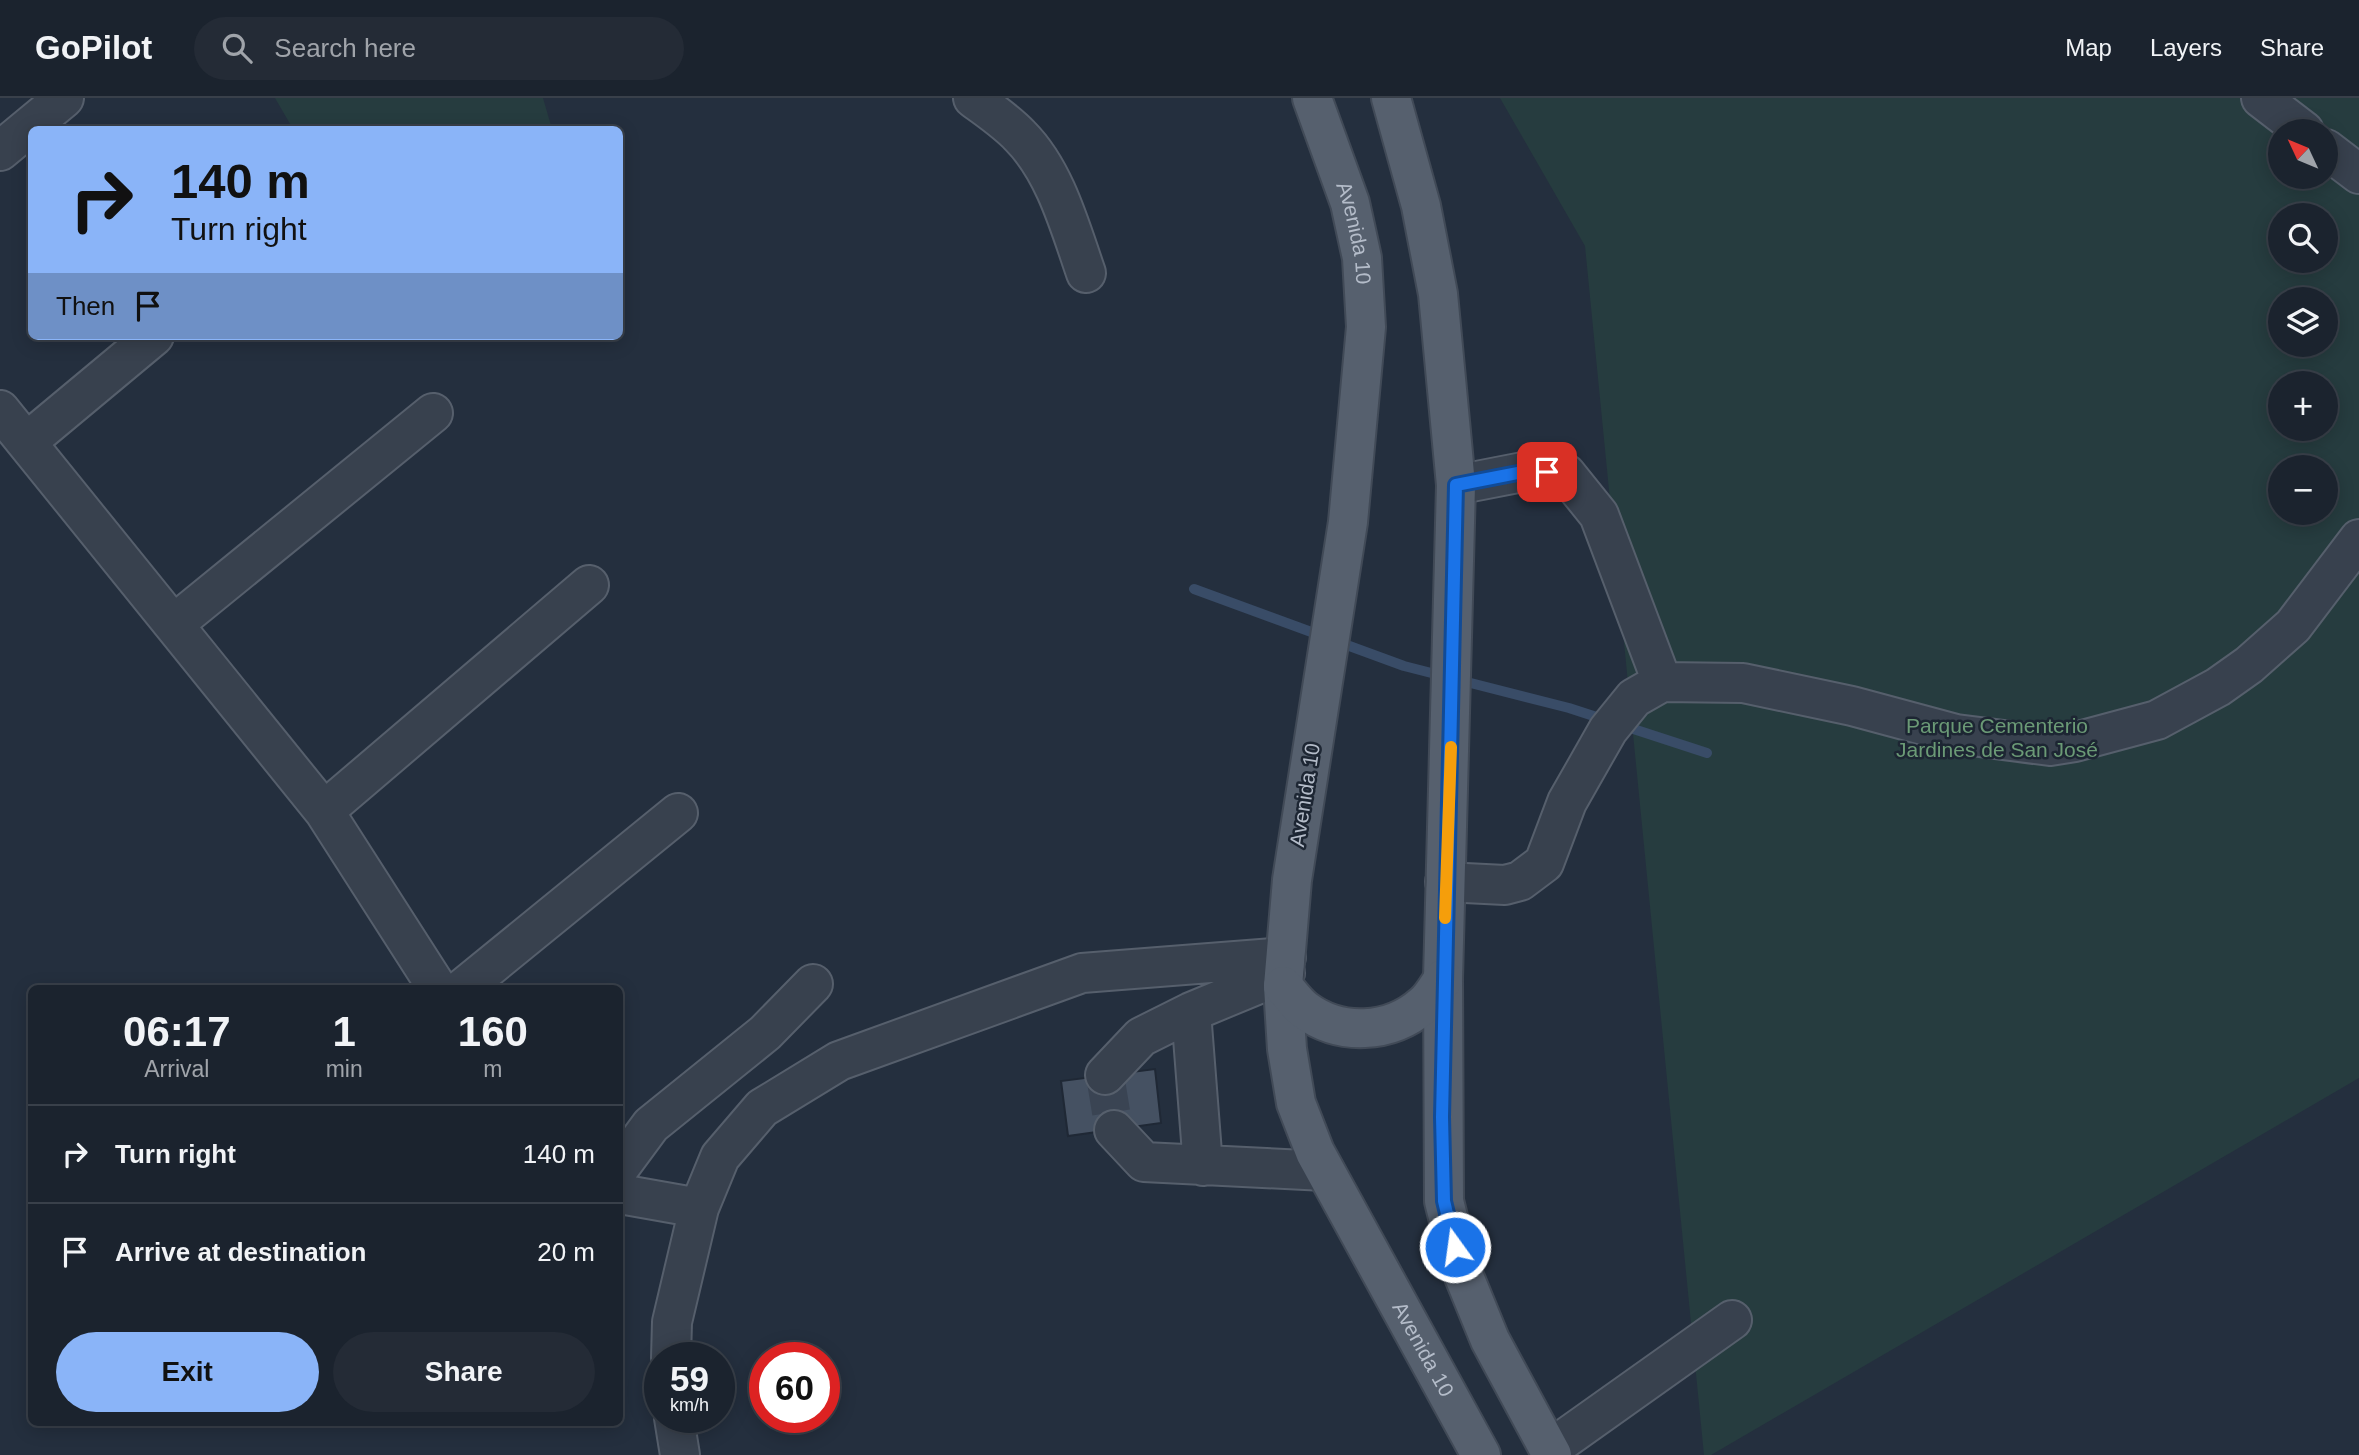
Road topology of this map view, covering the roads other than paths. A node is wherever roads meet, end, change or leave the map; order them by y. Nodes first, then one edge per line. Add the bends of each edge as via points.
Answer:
1 (64, 98) edge
2 (973, 98) edge
3 (1312, 98) edge
4 (1391, 98) edge
5 (2261, 98) edge
6 (2288, 119) edge
7 (30, 126) edge
8 (28, 128) edge
9 (0, 151) edge
10 (2338, 158) edge
11 (2359, 174) edge
12 (1086, 273) dead end
13 (149, 340) edge
14 (0, 411) edge
15 (433, 413) dead end
16 (28, 441) junction
17 (1456, 485) junction
18 (2359, 539) edge
19 (589, 585) dead end
20 (174, 624) junction
21 (1648, 690) junction
22 (324, 811) junction
23 (678, 813) dead end
24 (1446, 870) junction
25 (1284, 972) junction
26 (1443, 979) junction
27 (813, 984) dead end
28 (435, 985) edge
29 (467, 985) edge
30 (1191, 1012) junction
31 (1105, 1076) dead end
32 (1114, 1130) tunnel mouth
33 (623, 1163) edge
34 (1203, 1166) junction
35 (1325, 1171) junction
36 (623, 1195) edge
37 (699, 1208) junction
38 (1732, 1320) dead end
39 (671, 1342) edge
40 (676, 1433) edge
41 (1550, 1452) edge
42 (680, 1455) edge
43 (1481, 1455) edge

1 - 7 street
2 - 12 street via 1020,136 1042,165
3 - 25 main road, Avenida 10 via 1350,203 1362,258 1366,327 1348,522 1292,880
4 - 17 main road via 1421,206 1438,294
5 - 6 street
8 - 9 street
10 - 11 street
13 - 16 street
14 - 16 street
15 - 20 street
16 - 20 street
17 - 21 street via 1528,471 1566,474 1599,515
17 - 24 main road
18 - 21 street via 2293,626 2239,672 2188,706 2157,720 2075,742 2050,746 1956,734 1743,683
19 - 22 street
20 - 22 street
21 - 24 street via 1608,730 1567,802 1544,863 1533,873 1505,885
22 - 28 street
23 - 29 street
24 - 26 main road
25 - 26 main road via 1305,1010 1333,1025 1365,1029 1406,1017 1424,1005
25 - 30 street
25 - 35 main road, Avenida 10 via 1287,1049 1296,1103
25 - 37 street via 1082,973 839,1061 762,1108 720,1157
26 - 41 main road via 1444,1201 1461,1269 1490,1340
27 - 33 street via 765,1033 651,1125
30 - 31 street via 1141,1037
30 - 34 street
32 - 34 street via 1144,1162
34 - 35 street
35 - 43 main road, Avenida 10
36 - 37 street
37 - 39 street
38 - 41 street
40 - 42 street

